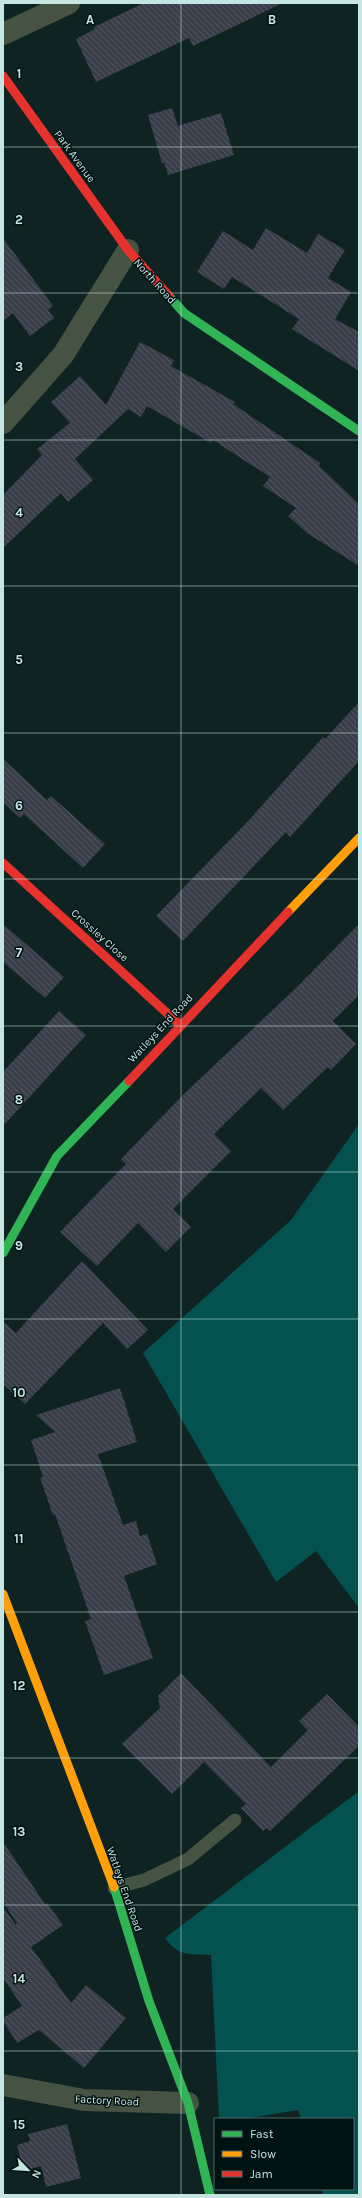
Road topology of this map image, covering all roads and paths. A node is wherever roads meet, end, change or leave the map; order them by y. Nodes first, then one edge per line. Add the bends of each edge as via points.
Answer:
1 (69, 3) edge
2 (3, 34) edge
3 (3, 76) edge
4 (128, 250) junction
5 (3, 423) edge
6 (359, 431) edge
7 (359, 838) edge
8 (3, 863) edge
9 (180, 1024) junction
10 (3, 1253) edge
11 (3, 1594) edge
12 (235, 1820) dead end
13 (114, 1888) junction
14 (3, 2085) edge
15 (188, 2103) junction
16 (210, 2195) edge

1 - 2 street
3 - 4 street, Park Avenue
4 - 5 street, North Road via 63,355
4 - 6 street, North Road via 184,313
7 - 9 street, Watleys End Road
8 - 9 street, Crossley Close
9 - 10 street, Watleys End Road via 57,1156
11 - 13 street, Watleys End Road
12 - 13 lane via 188,1860 144,1880
13 - 15 street, Watleys End Road via 149,2001
14 - 15 street, Factory Road via 84,2100
15 - 16 street, Watleys End Road

